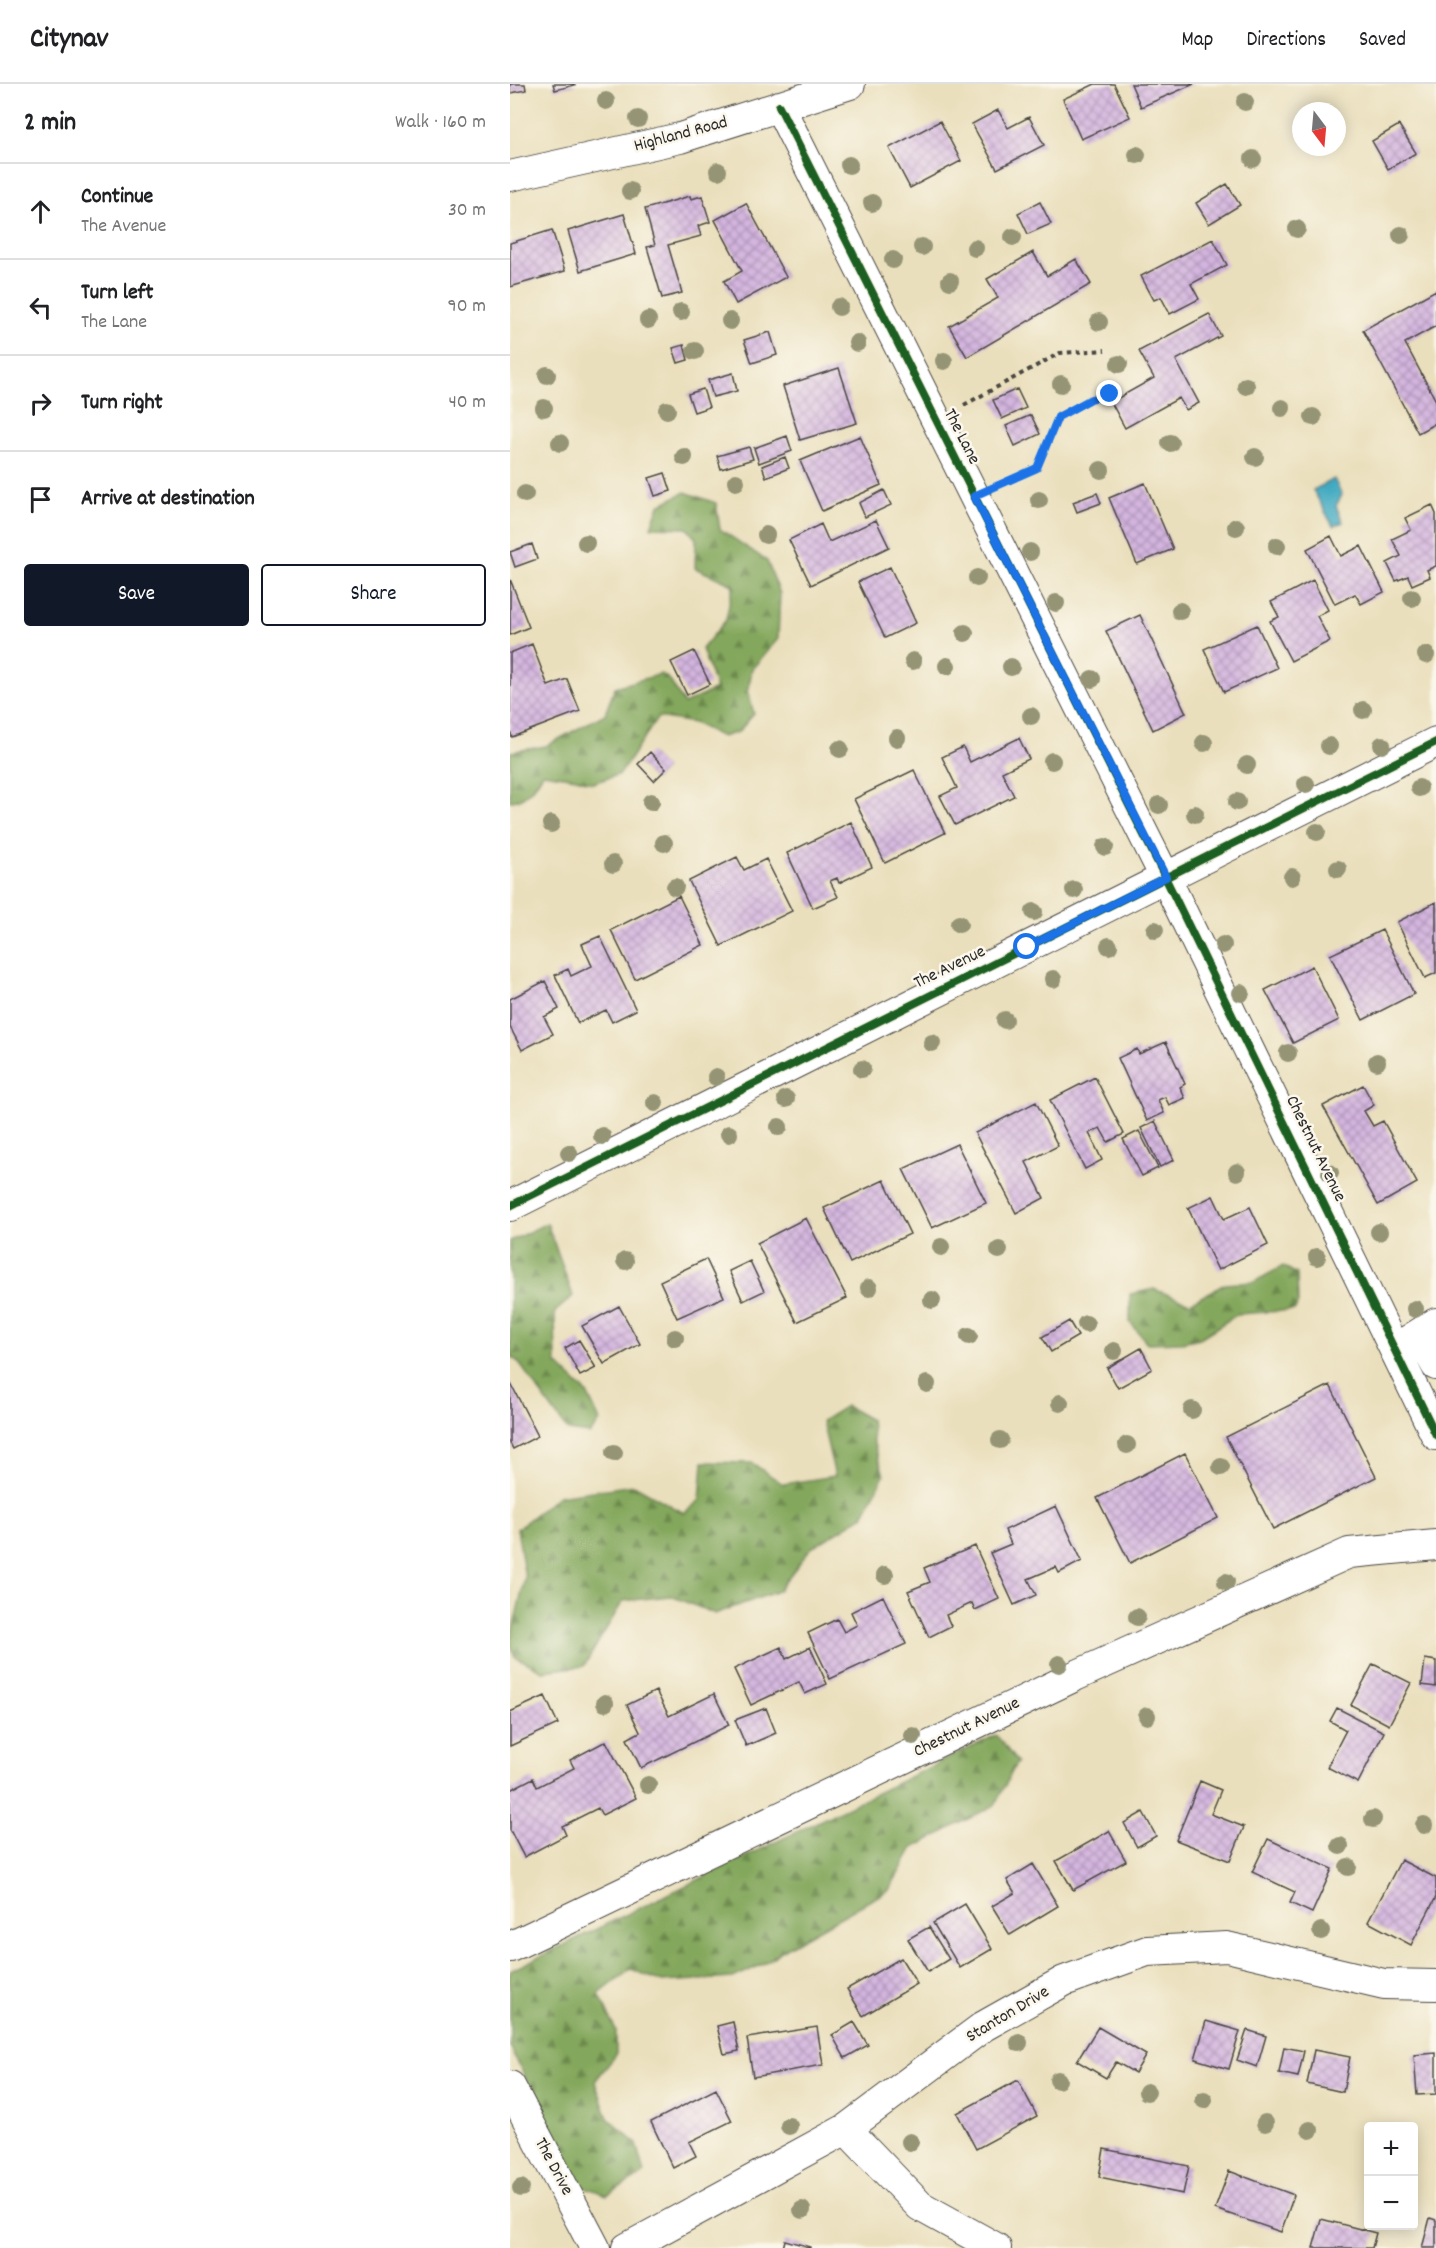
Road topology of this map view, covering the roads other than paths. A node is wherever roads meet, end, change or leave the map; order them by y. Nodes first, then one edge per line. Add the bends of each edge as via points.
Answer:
1 (850, 84) edge
2 (778, 106) junction
3 (510, 177) edge
4 (1436, 742) edge
5 (1166, 877) junction
6 (510, 1206) edge
7 (1417, 1335) edge
8 (1436, 1365) edge
9 (1436, 1435) edge
10 (1436, 1545) edge
11 (510, 1947) edge
12 (1436, 1985) edge
13 (510, 2086) edge
14 (846, 2129) junction
15 (595, 2248) edge
16 (627, 2248) edge
17 (996, 2248) edge

1 - 2 street, Highland Road
2 - 3 street, Highland Road via 680,138
2 - 5 street, The Lane
4 - 5 street, The Avenue
5 - 6 street, The Avenue
5 - 7 street, Chestnut Avenue
7 - 8 street
7 - 9 street, Chestnut Avenue
10 - 11 street, Chestnut Avenue via 1350,1553 1075,1676
12 - 14 street, Stanton Drive via 1384,1984 1227,1947 1148,1951 1064,1982 984,2026
13 - 15 street, The Drive
14 - 16 street, Stanton Drive
14 - 17 street via 920,2206

